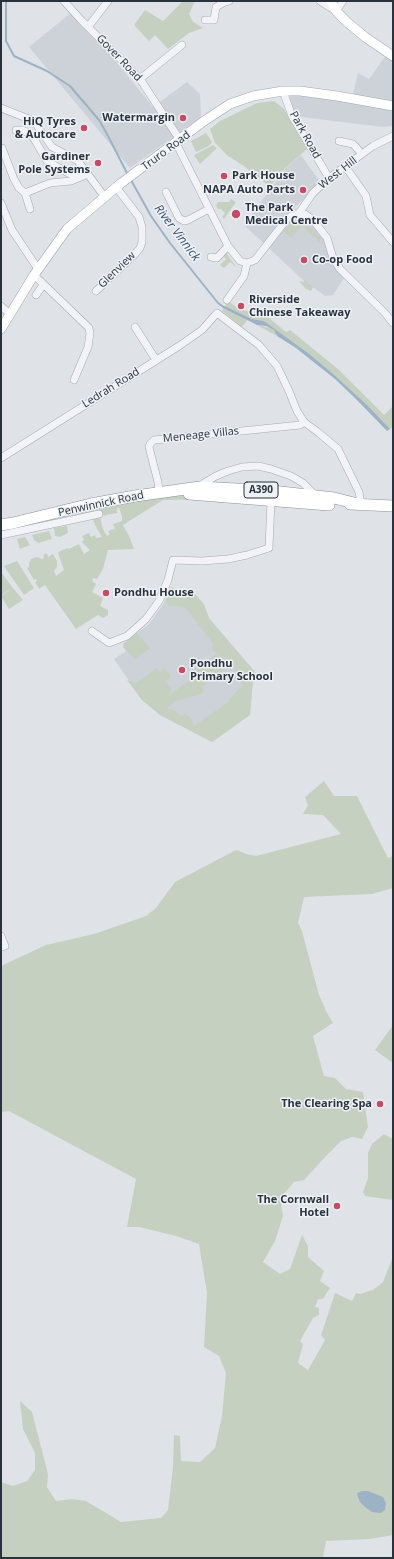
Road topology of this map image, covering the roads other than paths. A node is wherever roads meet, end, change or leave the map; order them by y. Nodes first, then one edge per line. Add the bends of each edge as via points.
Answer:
1 (64, 1) edge
2 (108, 1) edge
3 (229, 1) edge
4 (320, 1) edge
5 (331, 1) edge
6 (344, 1) edge
7 (336, 11) junction
8 (205, 20) dead end
9 (88, 27) junction
10 (182, 45) dead end
11 (393, 56) edge
12 (140, 78) junction
13 (283, 91) junction
14 (393, 106) edge
15 (1, 108) edge
16 (16, 130) dead end
17 (393, 136) edge
18 (339, 141) dead end
19 (178, 142) junction
20 (2, 148) dead end
21 (362, 154) junction
22 (345, 166) junction
23 (88, 174) junction
24 (77, 178) junction
25 (329, 178) junction
26 (120, 184) junction
27 (166, 192) dead end
28 (26, 193) junction
29 (104, 196) junction
30 (1, 203) edge
31 (30, 209) dead end
32 (209, 209) junction
33 (299, 213) junction
34 (393, 242) edge
35 (228, 246) junction
36 (211, 257) dead end
37 (247, 263) junction
38 (36, 272) junction
39 (43, 284) junction
40 (96, 291) dead end
41 (36, 296) dead end
42 (227, 300) dead end
43 (1, 306) edge
44 (10, 314) junction
45 (393, 323) edge
46 (135, 327) dead end
47 (1, 329) edge
48 (156, 360) junction
49 (74, 380) dead end
50 (304, 422) junction
51 (1, 458) edge
52 (200, 487) junction
53 (162, 492) junction
54 (271, 495) junction
55 (316, 496) junction
56 (359, 504) junction
57 (393, 506) edge
58 (99, 514) dead end
59 (40, 522) junction
60 (1, 525) edge
61 (1, 535) edge
62 (92, 631) dead end
63 (1, 936) edge
64 (1, 947) edge

1 - 9 street, Gover Road
2 - 9 street
3 - 8 street via 216,7 214,20
4 - 7 street
5 - 7 main road
6 - 7 street
7 - 11 main road via 365,37
9 - 12 street, Gover Road
10 - 12 street
12 - 19 street, Gover Road
13 - 14 main road, Truro Road via 317,93
13 - 19 main road, Truro Road via 253,96 230,104
13 - 25 street, Park Road via 292,116
15 - 23 street via 34,121 52,147 78,161
16 - 24 street via 22,130 34,138 47,161
17 - 21 street, West Hill
18 - 21 street, West Hill via 353,144
19 - 26 main road, Truro Road
19 - 32 street, Gover Road
20 - 28 street via 14,179 19,188
21 - 22 street, West Hill
22 - 25 street, West Hill
22 - 34 street via 366,196 370,215
23 - 24 street
23 - 29 street
24 - 28 street via 50,183
25 - 33 street, West Hill via 312,193
26 - 29 main road, Truro Road
26 - 40 street, Glenview via 139,217 142,242 134,255
27 - 32 street via 179,218 184,221
28 - 31 street
29 - 38 main road, Truro Road via 67,229
30 - 38 street via 12,230
32 - 35 street, Gover Road
33 - 37 street, West Hill via 282,224 255,260
33 - 45 street via 312,220 327,238 333,258 340,269 386,313
35 - 36 street via 217,258
35 - 37 street, Gover Road via 240,261
37 - 42 street via 244,276
38 - 39 street
38 - 44 main road, Truro Road
39 - 41 street
39 - 49 street via 89,328 88,347
43 - 44 street
44 - 47 main road, Truro Road
46 - 48 street
48 - 50 street, Ledrah Road via 202,330 216,313 267,353 277,366
48 - 51 street, Ledrah Road
50 - 53 street, Meneage Villas via 300,425 154,440 149,447
50 - 56 street via 338,449 359,492
52 - 53 highway, Penwinnick Road / A390
52 - 54 highway, Penwinnick Road / A390 via 237,488
52 - 55 street via 228,471 258,466 291,476 303,483
53 - 54 highway, Penwinnick Road / A390
53 - 59 highway, Penwinnick Road / A390 via 91,504
54 - 55 highway, Penwinnick Road / A390
54 - 56 highway, Penwinnick Road / A390 via 331,505
54 - 62 street via 269,548 228,559 173,560 159,601 146,619 127,636 109,643
55 - 56 highway, Penwinnick Road / A390
56 - 57 highway, Penwinnick Road / A390
58 - 59 street, Penwinnick Road
59 - 60 highway, Penwinnick Road / A390
59 - 61 street, Penwinnick Road
63 - 64 street via 5,946

